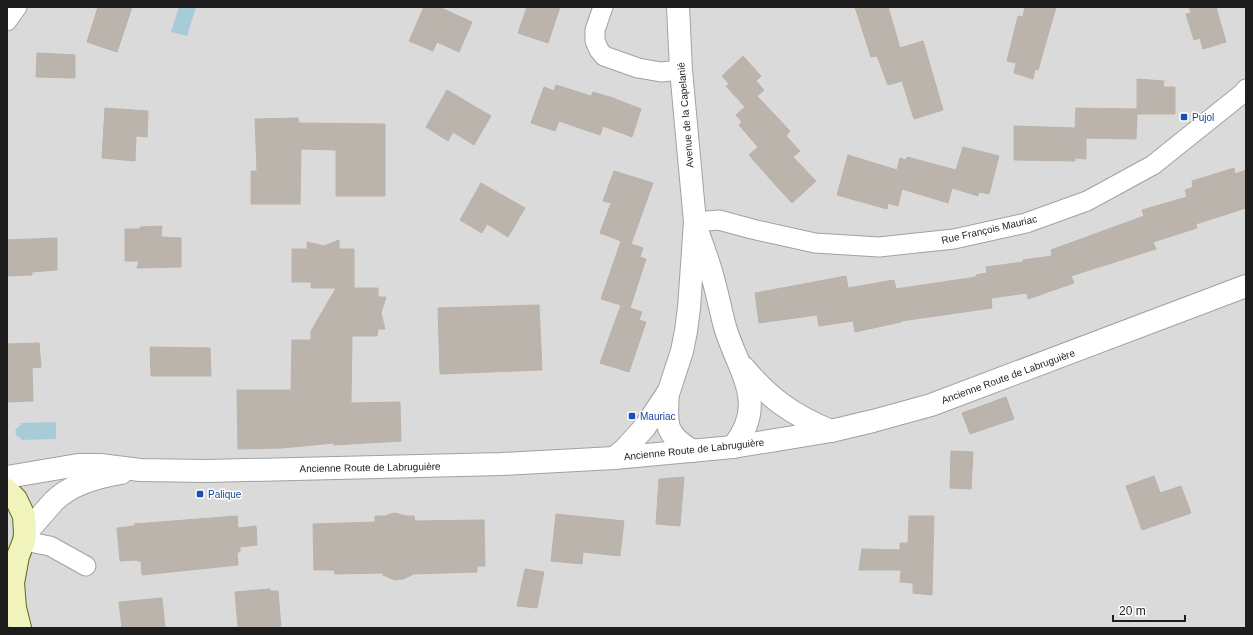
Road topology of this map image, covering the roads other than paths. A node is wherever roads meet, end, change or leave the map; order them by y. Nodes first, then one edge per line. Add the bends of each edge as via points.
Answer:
1 (17, 7) edge
2 (603, 7) edge
3 (678, 7) edge
4 (7, 21) edge
5 (681, 70) junction
6 (1245, 93) edge
7 (695, 222) junction
8 (1246, 286) edge
9 (740, 364) junction
10 (669, 391) junction
11 (831, 431) junction
12 (733, 447) junction
13 (693, 451) junction
14 (614, 458) junction
15 (140, 470) junction
16 (7, 477) edge
17 (7, 490) edge
18 (19, 550) edge
19 (86, 566) dead end
20 (20, 628) edge

1 - 4 street
2 - 5 street via 594,40 604,56 638,68 661,72
3 - 5 street, Avenue de la Capelanié
5 - 7 street, Avenue de la Capelanié
6 - 7 street, Rue François Mauriac via 1153,165 1087,201 1004,228 954,239 878,247 815,243 719,220
7 - 9 street via 715,283 726,329
7 - 10 street via 686,331
8 - 11 street, Ancienne Route de Labruguière via 931,405
9 - 11 street via 757,383 789,410
9 - 12 street via 747,384 749,413 741,437
10 - 13 street via 667,411 671,434 680,444
10 - 14 street via 645,426
11 - 12 street, Ancienne Route de Labruguière
12 - 13 street, Ancienne Route de Labruguière
13 - 14 street, Ancienne Route de Labruguière
14 - 15 street, Ancienne Route de Labruguière via 502,464
15 - 16 street via 78,465
15 - 18 street via 84,482 69,490 54,500
17 - 18 main road via 16,499 24,516
18 - 19 street via 50,546
18 - 20 main road via 13,583

